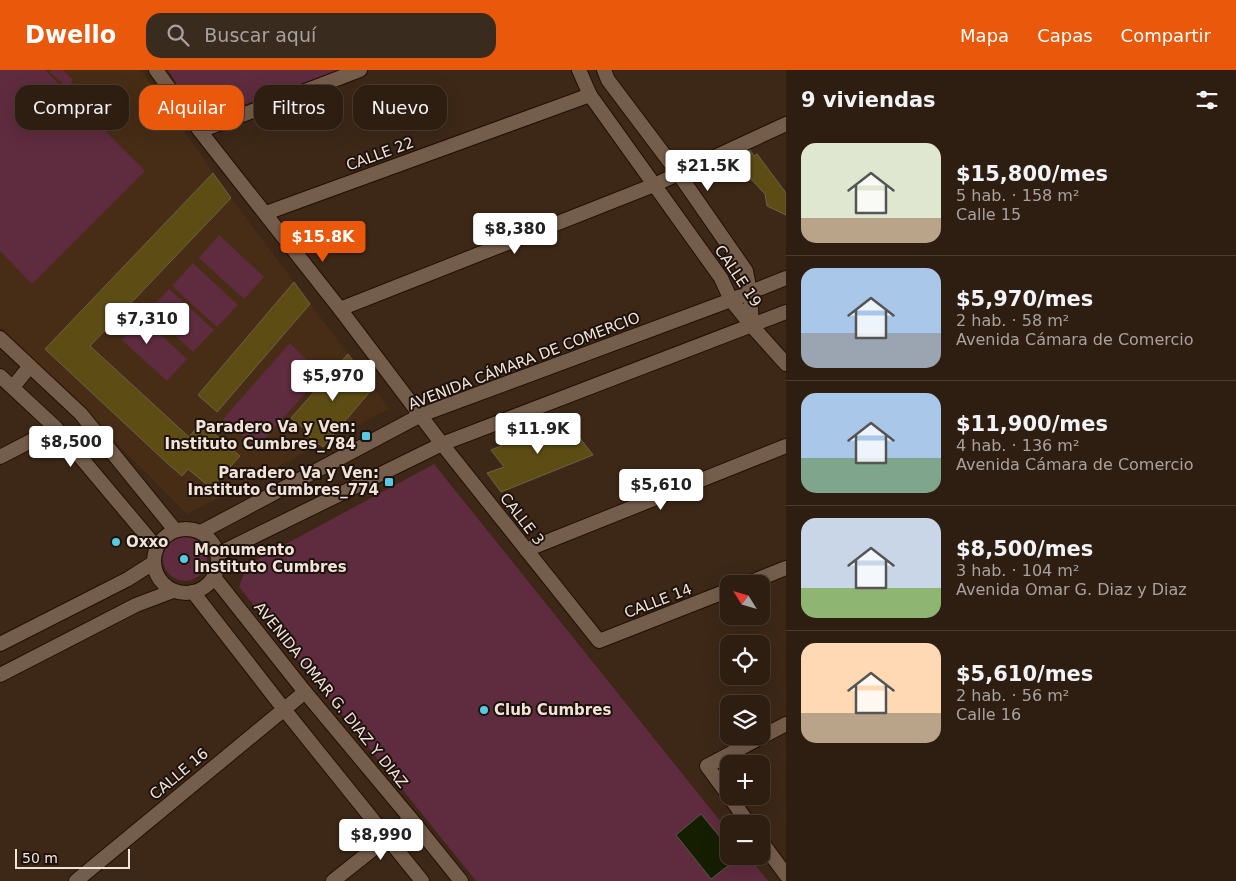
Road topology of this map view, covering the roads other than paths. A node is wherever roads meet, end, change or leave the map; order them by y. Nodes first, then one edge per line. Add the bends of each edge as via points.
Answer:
1 (156, 70) edge
2 (360, 70) edge
3 (579, 70) edge
4 (604, 70) edge
5 (590, 95) junction
6 (786, 124) edge
7 (200, 131) junction
8 (678, 173) junction
9 (654, 185) junction
10 (266, 213) junction
11 (786, 278) edge
12 (750, 292) junction
13 (731, 300) junction
14 (340, 308) junction
15 (786, 312) edge
16 (752, 326) junction
17 (0, 338) edge
18 (786, 364) edge
19 (30, 366) junction
20 (0, 376) edge
21 (13, 387) junction
22 (421, 416) junction
23 (56, 428) junction
24 (442, 444) junction
25 (786, 446) edge
26 (0, 457) edge
27 (175, 530) junction
28 (201, 532) junction
29 (156, 547) junction
30 (526, 550) junction
31 (218, 554) junction
32 (153, 563) junction
33 (786, 568) edge
34 (768, 575) edge
35 (214, 576) junction
36 (173, 591) junction
37 (193, 592) junction
38 (720, 594) edge
39 (599, 641) joint
40 (0, 644) edge
41 (0, 675) edge
42 (305, 692) junction
43 (283, 708) junction
44 (786, 724) edge
45 (728, 755) edge
46 (720, 759) edge
47 (720, 784) edge
48 (411, 818) junction
49 (387, 838) junction
50 (770, 853) edge
51 (786, 875) edge
52 (76, 881) edge
53 (333, 881) edge
54 (422, 881) edge
55 (461, 881) edge

1 - 7 street, CALLE 3
2 - 7 street
3 - 5 street, CALLE 19
4 - 8 street, CALLE 19 via 608,80
5 - 9 street, CALLE 19
5 - 10 street, CALLE 22
6 - 8 street
7 - 10 street, CALLE 3
8 - 9 street
8 - 12 street, CALLE 19 via 746,271
9 - 13 street, CALLE 19 via 722,278
9 - 14 street
10 - 14 street, CALLE 3
11 - 12 street, AVENIDA CÁMARA DE COMERCIO
12 - 13 street, AVENIDA CÁMARA DE COMERCIO
12 - 16 street, CALLE 19
13 - 16 street, CALLE 19
13 - 22 street, AVENIDA CÁMARA DE COMERCIO
14 - 22 street, CALLE 3
15 - 16 street
16 - 18 street
16 - 24 street
17 - 19 street
19 - 21 street
19 - 27 street via 81,414
20 - 21 street
21 - 23 street
22 - 24 street, CALLE 3
22 - 28 street, AVENIDA CÁMARA DE COMERCIO
23 - 26 street
23 - 29 street
24 - 30 street, CALLE 3
24 - 31 street
25 - 30 street
27 - 28 street via 188,528
27 - 29 street
28 - 31 street
29 - 32 street
30 - 39 street, CALLE 3
31 - 35 street
32 - 36 street via 160,580
32 - 40 street
33 - 34 street
35 - 37 street via 205,587
35 - 42 street, AVENIDA OMAR G. DIAZ Y DIAZ
36 - 37 street
36 - 41 street via 136,605
37 - 43 street
38 - 39 street, CALLE 14
42 - 43 street, CALLE 16
42 - 48 street, AVENIDA OMAR G. DIAZ Y DIAZ
43 - 49 street
43 - 52 street, CALLE 16
44 - 45 street
46 - 47 street via 707,766
48 - 49 street
48 - 55 street, AVENIDA OMAR G. DIAZ Y DIAZ
49 - 53 street
49 - 54 street
50 - 51 street

